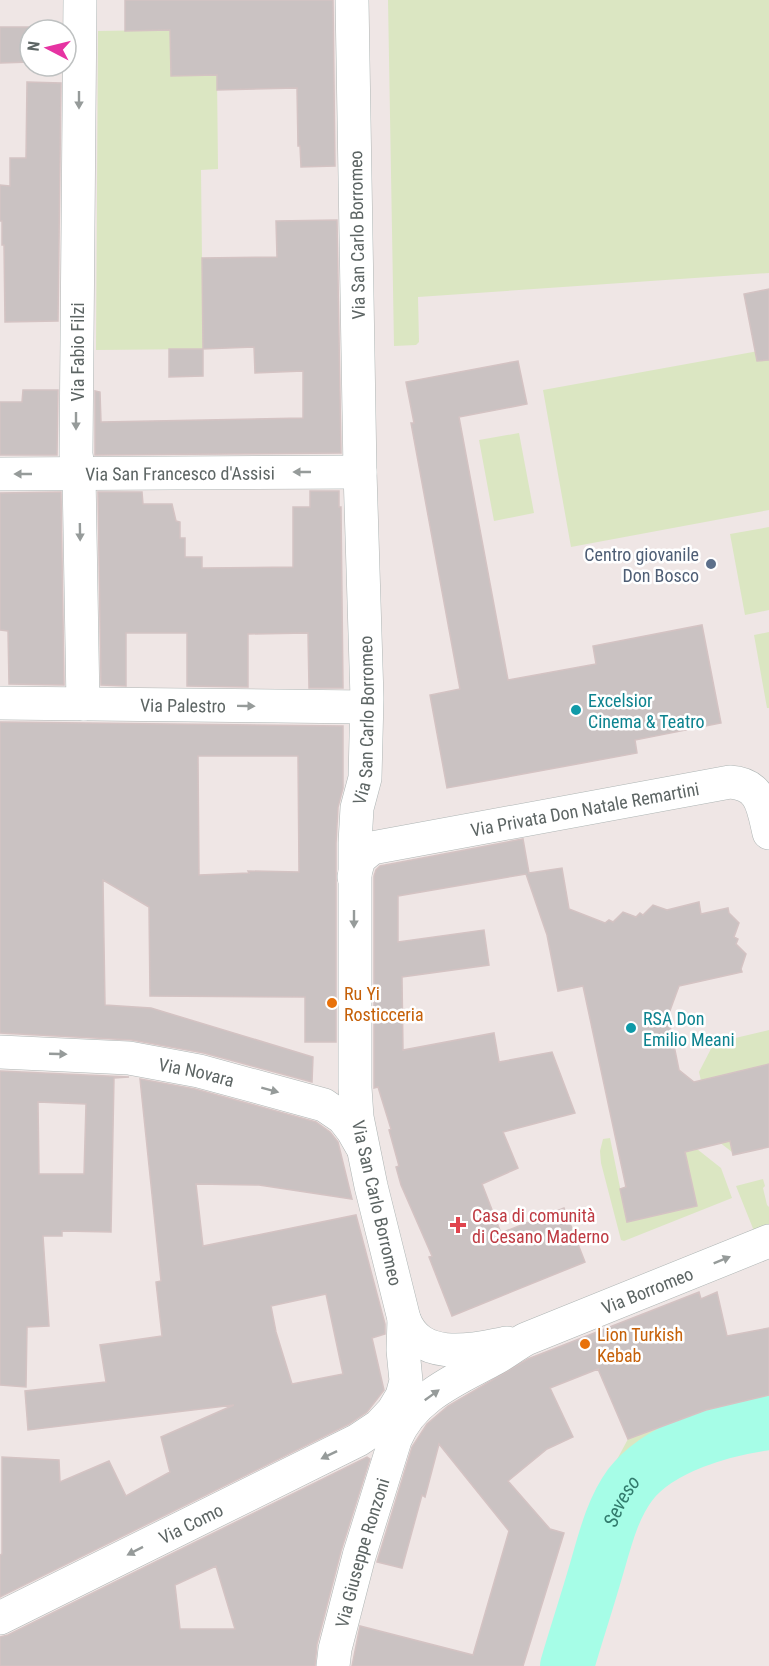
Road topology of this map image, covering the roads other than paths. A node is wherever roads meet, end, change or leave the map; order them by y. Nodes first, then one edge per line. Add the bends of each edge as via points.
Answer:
1 (80, 0) edge
2 (352, 0) edge
3 (360, 472) junction
4 (0, 474) edge
5 (79, 474) junction
6 (0, 703) edge
7 (83, 704) junction
8 (366, 708) junction
9 (365, 778) junction
10 (769, 833) edge
11 (420, 840) junction
12 (354, 877) junction
13 (0, 1052) edge
14 (364, 1154) junction
15 (769, 1241) edge
16 (404, 1319) junction
17 (526, 1339) junction
18 (388, 1433) junction
19 (0, 1618) edge
20 (333, 1666) edge

1 -> 5 street, Via Fabio Filzi via 76,454
2 - 3 street, Via San Carlo Borromeo
3 -> 5 street, Via San Francesco d'Assisi
3 - 8 street, Via San Carlo Borromeo
5 -> 4 street, Via San Francesco d'Assisi
5 -> 7 street, Via Fabio Filzi
6 - 7 street, Via Palestro
7 -> 8 street, Via Palestro
8 - 9 street, Via San Carlo Borromeo
9 - 11 street, Via Privata Don Natale Remartini via 372,807 383,823 396,835
9 - 12 street, Via San Carlo Borromeo via 356,815
10 - 11 street, Via Privata Don Natale Remartini via 761,802 750,787 737,782
11 - 12 street, Via Privata Don Natale Remartini via 367,851 356,864
12 -> 14 street, Via San Carlo Borromeo via 355,1088
13 -> 14 street, Via Novara via 155,1061 317,1103 343,1118
14 - 16 street, Via San Carlo Borromeo
17 -> 15 street, Via Borromeo
16 - 17 street, Via Borromeo via 419,1341 438,1349
16 - 18 street, Via San Carlo Borromeo via 405,1388 393,1411
18 -> 17 street, Via Borromeo via 446,1385
18 -> 19 street, Via Como via 344,1448
18 - 20 street, Via Giuseppe Ronzoni

